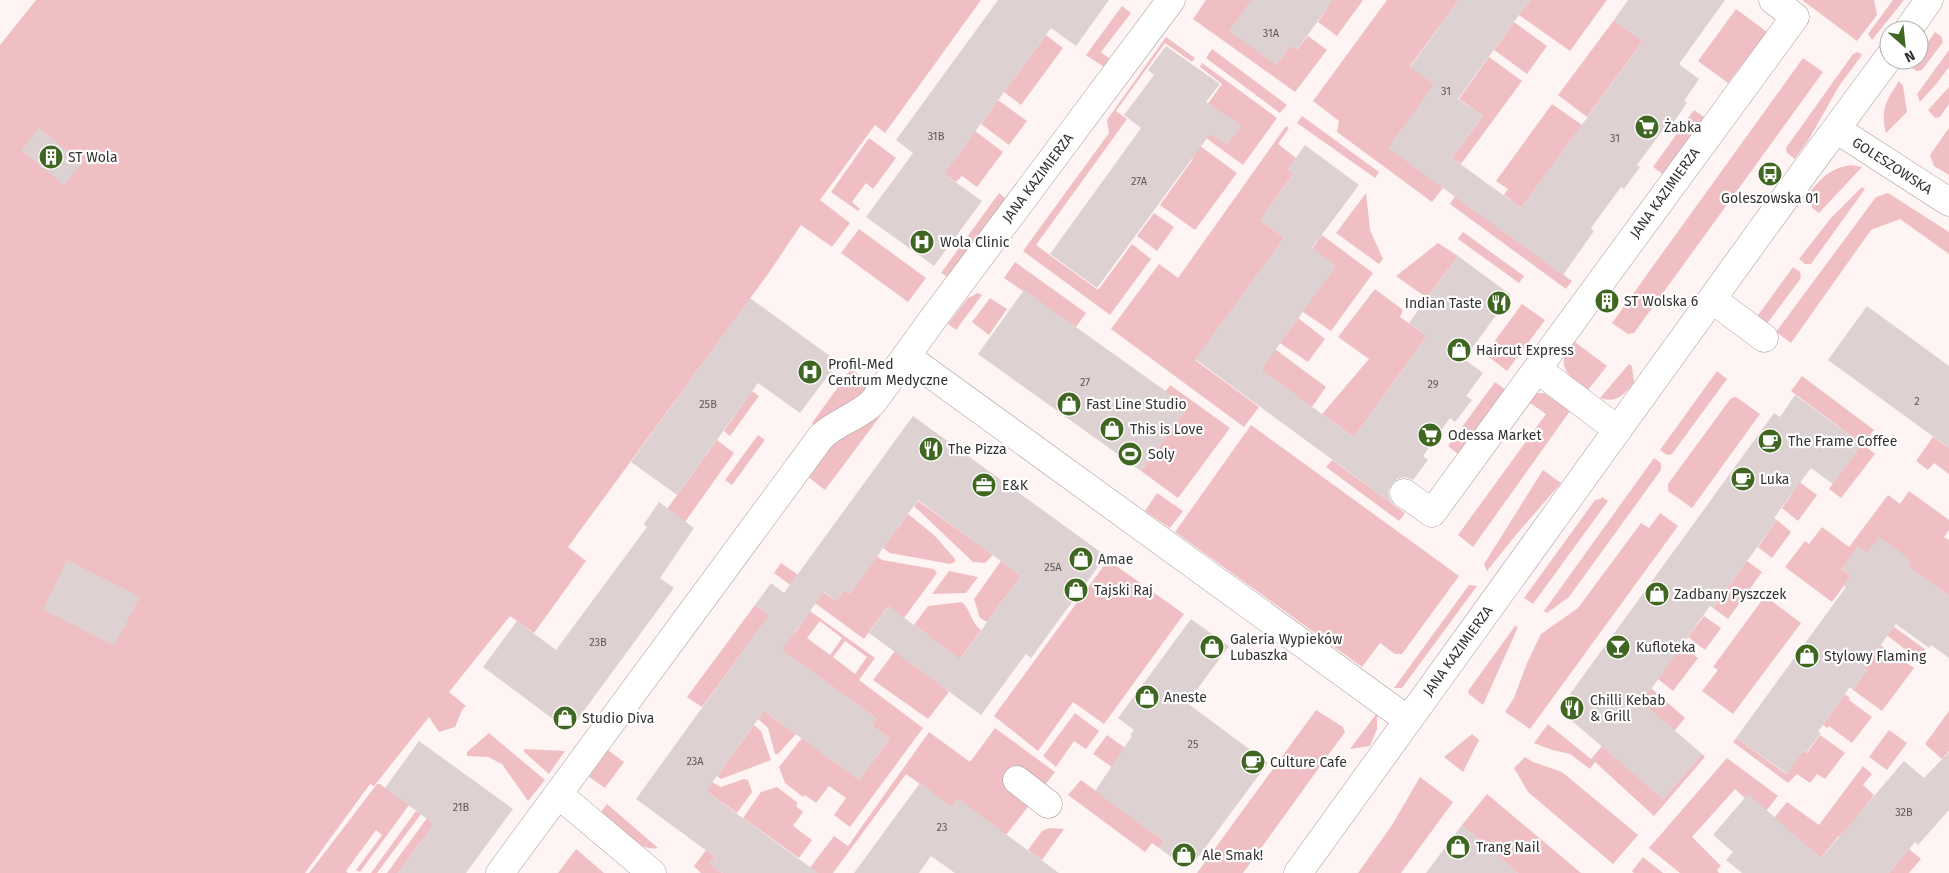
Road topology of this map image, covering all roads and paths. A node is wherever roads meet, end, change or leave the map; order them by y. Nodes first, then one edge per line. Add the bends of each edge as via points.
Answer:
1 (1171, 0) edge
2 (1773, 0) edge
3 (1929, 0) edge
4 (1915, 20) edge
5 (1880, 70) edge
6 (1836, 130) junction
7 (1949, 202) edge
8 (1712, 299) junction
9 (1764, 338) dead end
10 (906, 356) junction
11 (1537, 369) junction
12 (1618, 430) junction
13 (1404, 493) dead end
14 (1408, 720) junction
15 (1017, 780) dead end
16 (558, 794) junction
17 (1048, 804) dead end
18 (500, 873) edge
19 (652, 873) edge
20 (1298, 873) edge

1 - 10 street, JANA KAZIMIERZA
2 - 11 street, JANA KAZIMIERZA via 1796,17
3 - 4 street
5 - 6 street, JANA KAZIMIERZA
6 - 7 street, GOLESZOWSKA
6 - 8 street, JANA KAZIMIERZA
8 - 9 street
8 - 12 street, JANA KAZIMIERZA
10 - 14 street
10 - 16 street, JANA KAZIMIERZA via 868,407 821,437
11 - 12 street
11 - 13 street, JANA KAZIMIERZA via 1432,513
12 - 14 street, JANA KAZIMIERZA
14 - 20 street, JANA KAZIMIERZA
15 - 17 street
16 - 18 street, JANA KAZIMIERZA
16 - 19 street

